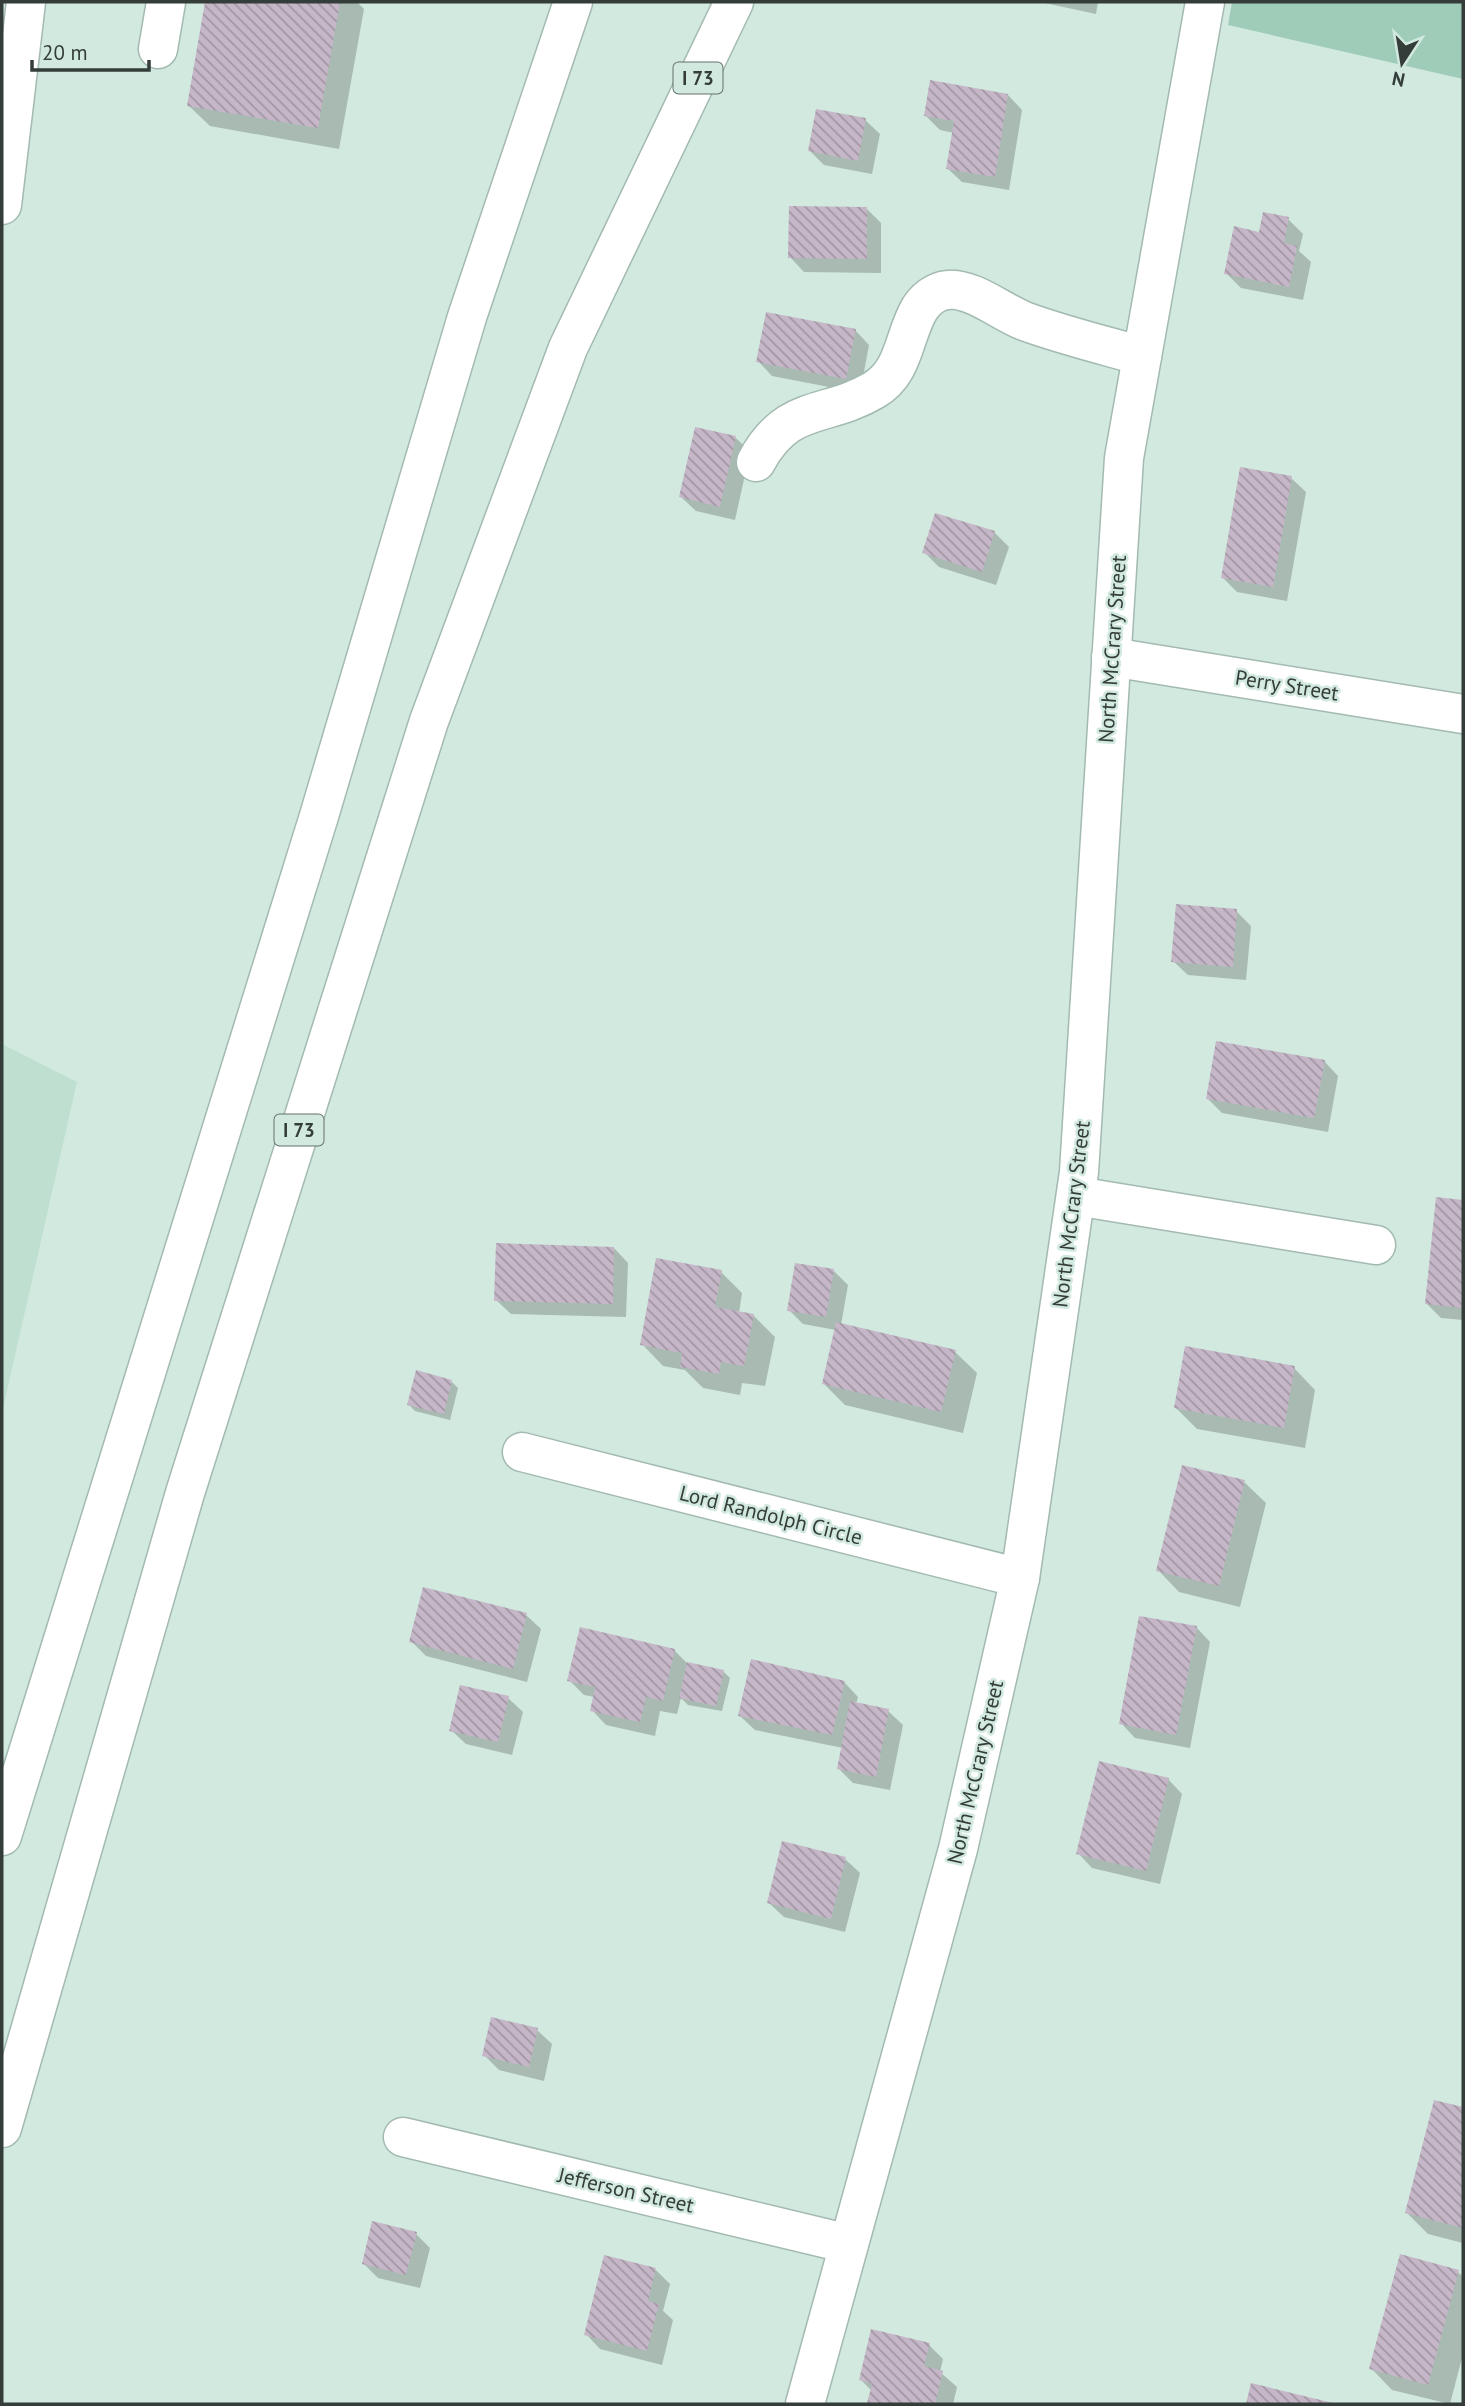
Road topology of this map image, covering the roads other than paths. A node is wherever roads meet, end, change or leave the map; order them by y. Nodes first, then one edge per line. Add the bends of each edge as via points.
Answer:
1 (26, 2) edge
2 (166, 2) edge
3 (573, 2) edge
4 (734, 2) edge
5 (1205, 2) edge
6 (158, 49) dead end
7 (2, 205) edge
8 (1142, 356) junction
9 (756, 462) dead end
10 (1111, 657) junction
11 (1463, 714) edge
12 (1076, 1196) junction
13 (1376, 1245) dead end
14 (522, 1452) dead end
15 (1020, 1578) junction
16 (21, 1769) junction
17 (2, 1819) edge
18 (2, 1836) edge
19 (2, 2128) edge
20 (403, 2137) dead end
21 (849, 2244) junction
22 (805, 2404) edge

1 - 7 main road
2 - 6 main road
3 - 16 main road via 467,317 319,816
4 - 19 main road, I 73 via 568,348 429,721 185,1493
5 - 8 main road, North McCrary Street
8 - 9 main road via 1023,320 958,290 945,290 930,296 920,308 900,361 881,386 789,422 774,432
8 - 10 main road, North McCrary Street via 1124,458
10 - 11 main road, Perry Street
10 - 12 main road, North McCrary Street
12 - 13 main road
12 - 15 main road, North McCrary Street
14 - 15 main road, Lord Randolph Circle
15 - 21 main road, North McCrary Street via 958,1849
16 - 17 main road
16 - 18 main road
20 - 21 main road, Jefferson Street
21 - 22 main road, North McCrary Street

